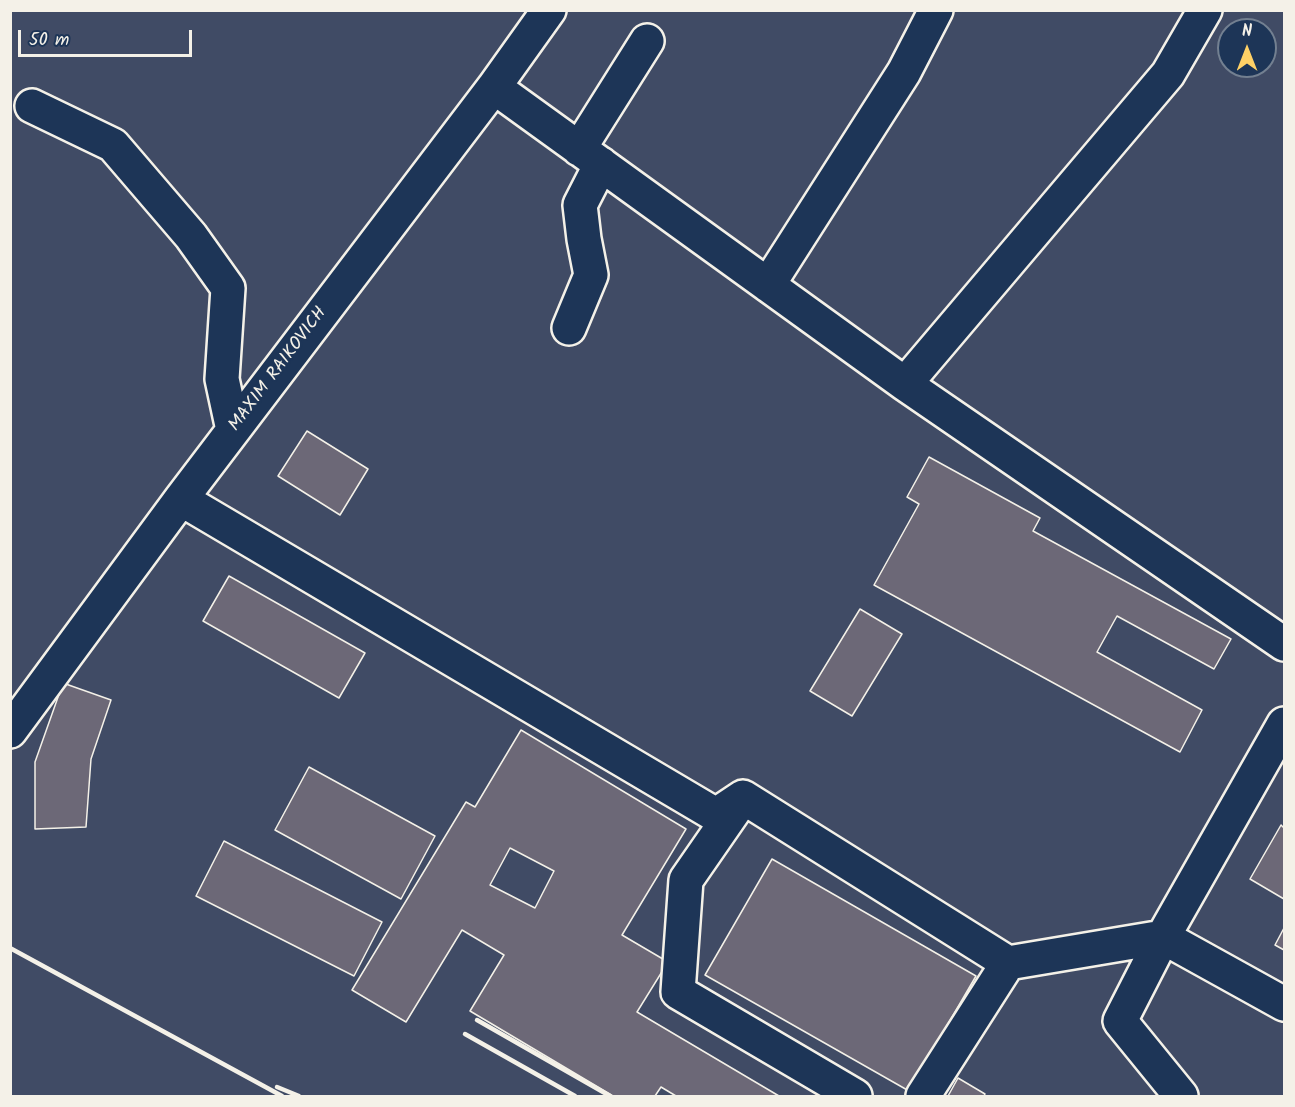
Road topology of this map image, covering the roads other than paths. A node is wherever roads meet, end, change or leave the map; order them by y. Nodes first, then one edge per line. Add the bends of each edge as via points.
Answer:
1 (549, 10) edge
2 (936, 10) edge
3 (1205, 10) edge
4 (647, 40) dead end
5 (494, 87) junction
6 (32, 106) dead end
7 (590, 156) junction
8 (768, 285) junction
9 (569, 328) dead end
10 (905, 384) junction
11 (233, 430) junction
12 (181, 499) junction
13 (1284, 644) edge
14 (1284, 724) edge
15 (10, 731) edge
16 (743, 797) junction
17 (1163, 938) junction
18 (1008, 963) junction
19 (1284, 1004) edge
20 (855, 1096) edge
21 (923, 1096) edge
22 (1181, 1096) edge

1 - 5 street, MAXIM RAIKOVICH
2 - 8 street via 904,72
3 - 10 street via 1168,74
4 - 7 street
5 - 7 street
5 - 11 street, MAXIM RAIKOVICH
6 - 11 street via 113,145 191,236 228,288 222,379
7 - 8 street
7 - 9 street via 580,205 591,275
8 - 10 street
10 - 13 street
11 - 12 street, MAXIM RAIKOVICH
12 - 15 street, MAXIM RAIKOVICH
12 - 16 street via 716,815
14 - 17 street
16 - 18 street
16 - 20 street via 686,880 678,992
17 - 18 street
17 - 19 street
17 - 22 street via 1120,1021
18 - 21 street

